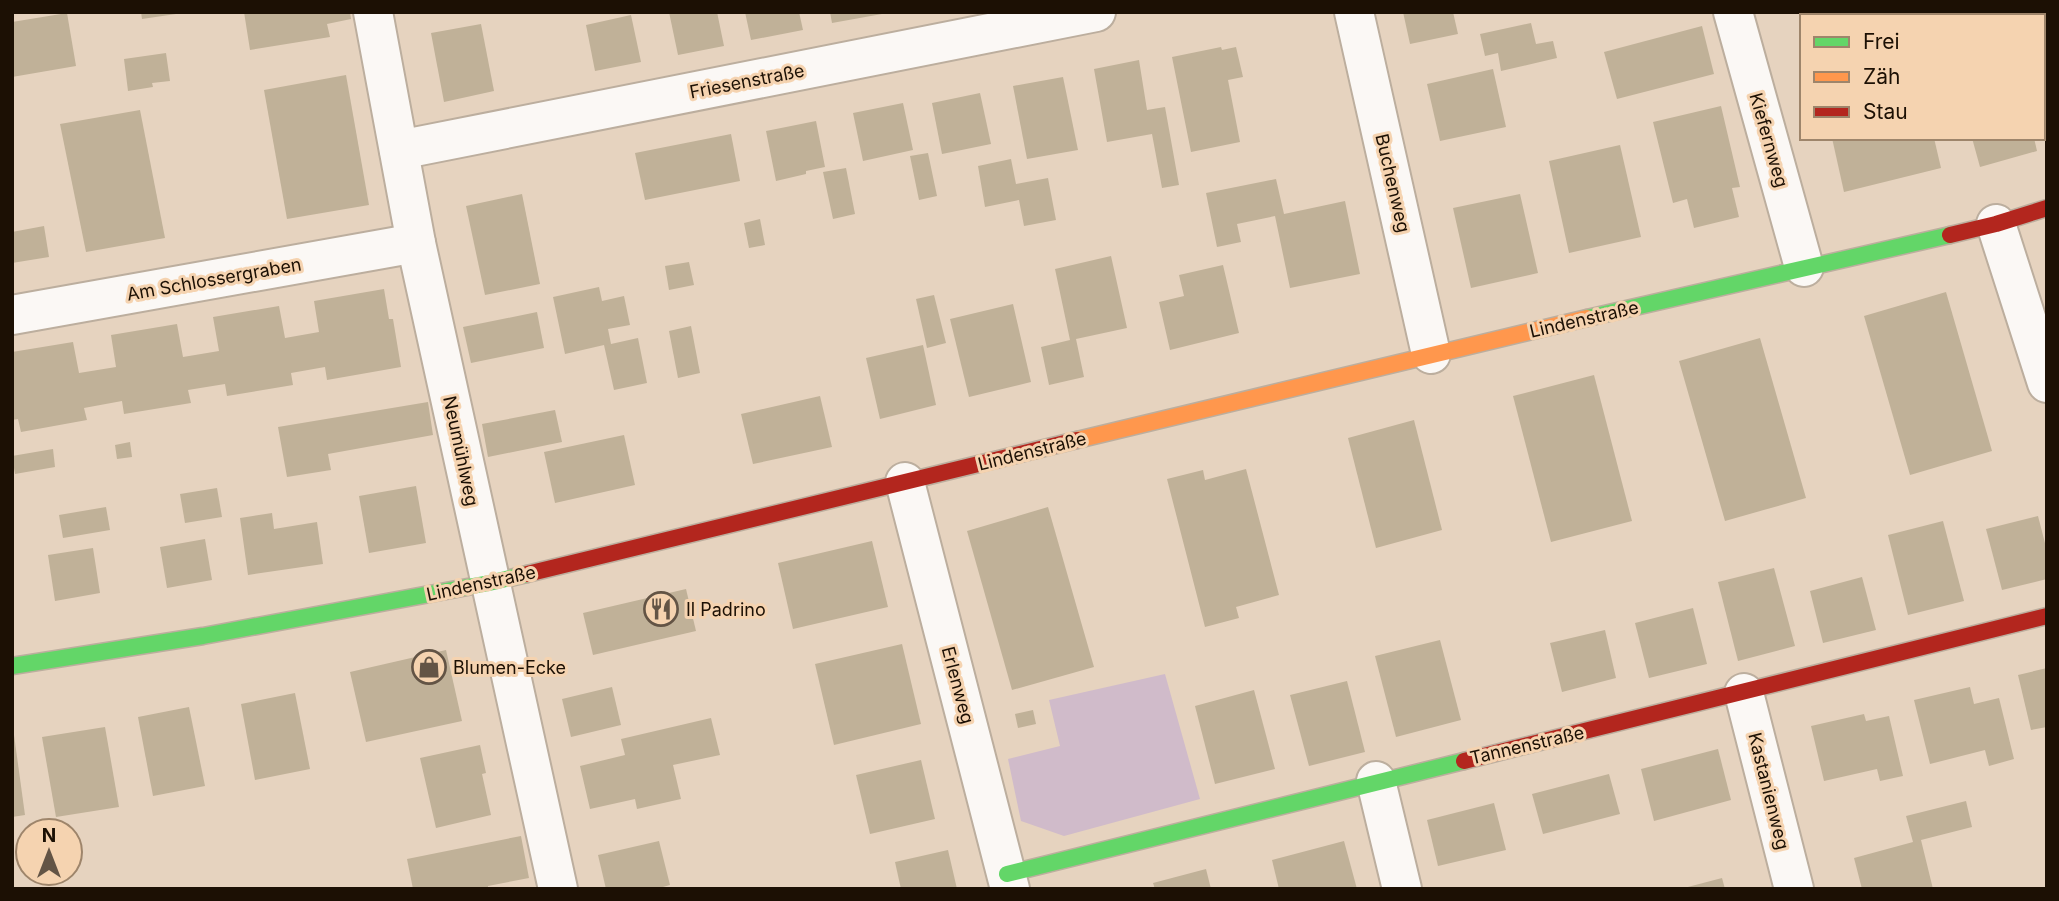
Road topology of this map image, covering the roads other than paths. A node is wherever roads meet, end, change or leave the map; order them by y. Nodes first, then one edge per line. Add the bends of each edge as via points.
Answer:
1 (373, 12) edge
2 (1096, 12) edge
3 (1354, 12) edge
4 (1733, 12) edge
5 (399, 150) junction
6 (2047, 208) edge
7 (1996, 224) junction
8 (416, 243) junction
9 (1804, 267) junction
10 (12, 315) edge
11 (1432, 354) junction
12 (2047, 383) edge
13 (905, 482) junction
14 (489, 583) junction
15 (2047, 616) edge
16 (12, 666) edge
17 (1744, 693) junction
18 (1376, 781) junction
19 (1009, 881) edge
20 (558, 889) edge
21 (1402, 889) edge
22 (1794, 889) edge

1 - 5 street, Neumühlweg
2 - 5 street, Friesenstraße
3 - 11 street, Buchenweg
4 - 9 street, Kiefernweg
5 - 8 street, Neumühlweg
6 - 7 main road, Lindenstraße
7 - 9 main road, Lindenstraße
7 - 12 street
8 - 10 street, Am Schlossergraben
8 - 14 street, Neumühlweg
9 - 11 main road, Lindenstraße
11 - 13 main road, Lindenstraße
13 - 14 main road, Lindenstraße
13 - 19 street, Erlenweg
14 - 16 main road, Lindenstraße
14 - 20 street, Neumühlweg
15 - 17 main road, Tannenstraße
17 - 18 main road, Tannenstraße
17 - 22 street, Kastanienweg
18 - 19 main road, Tannenstraße
18 - 21 street

